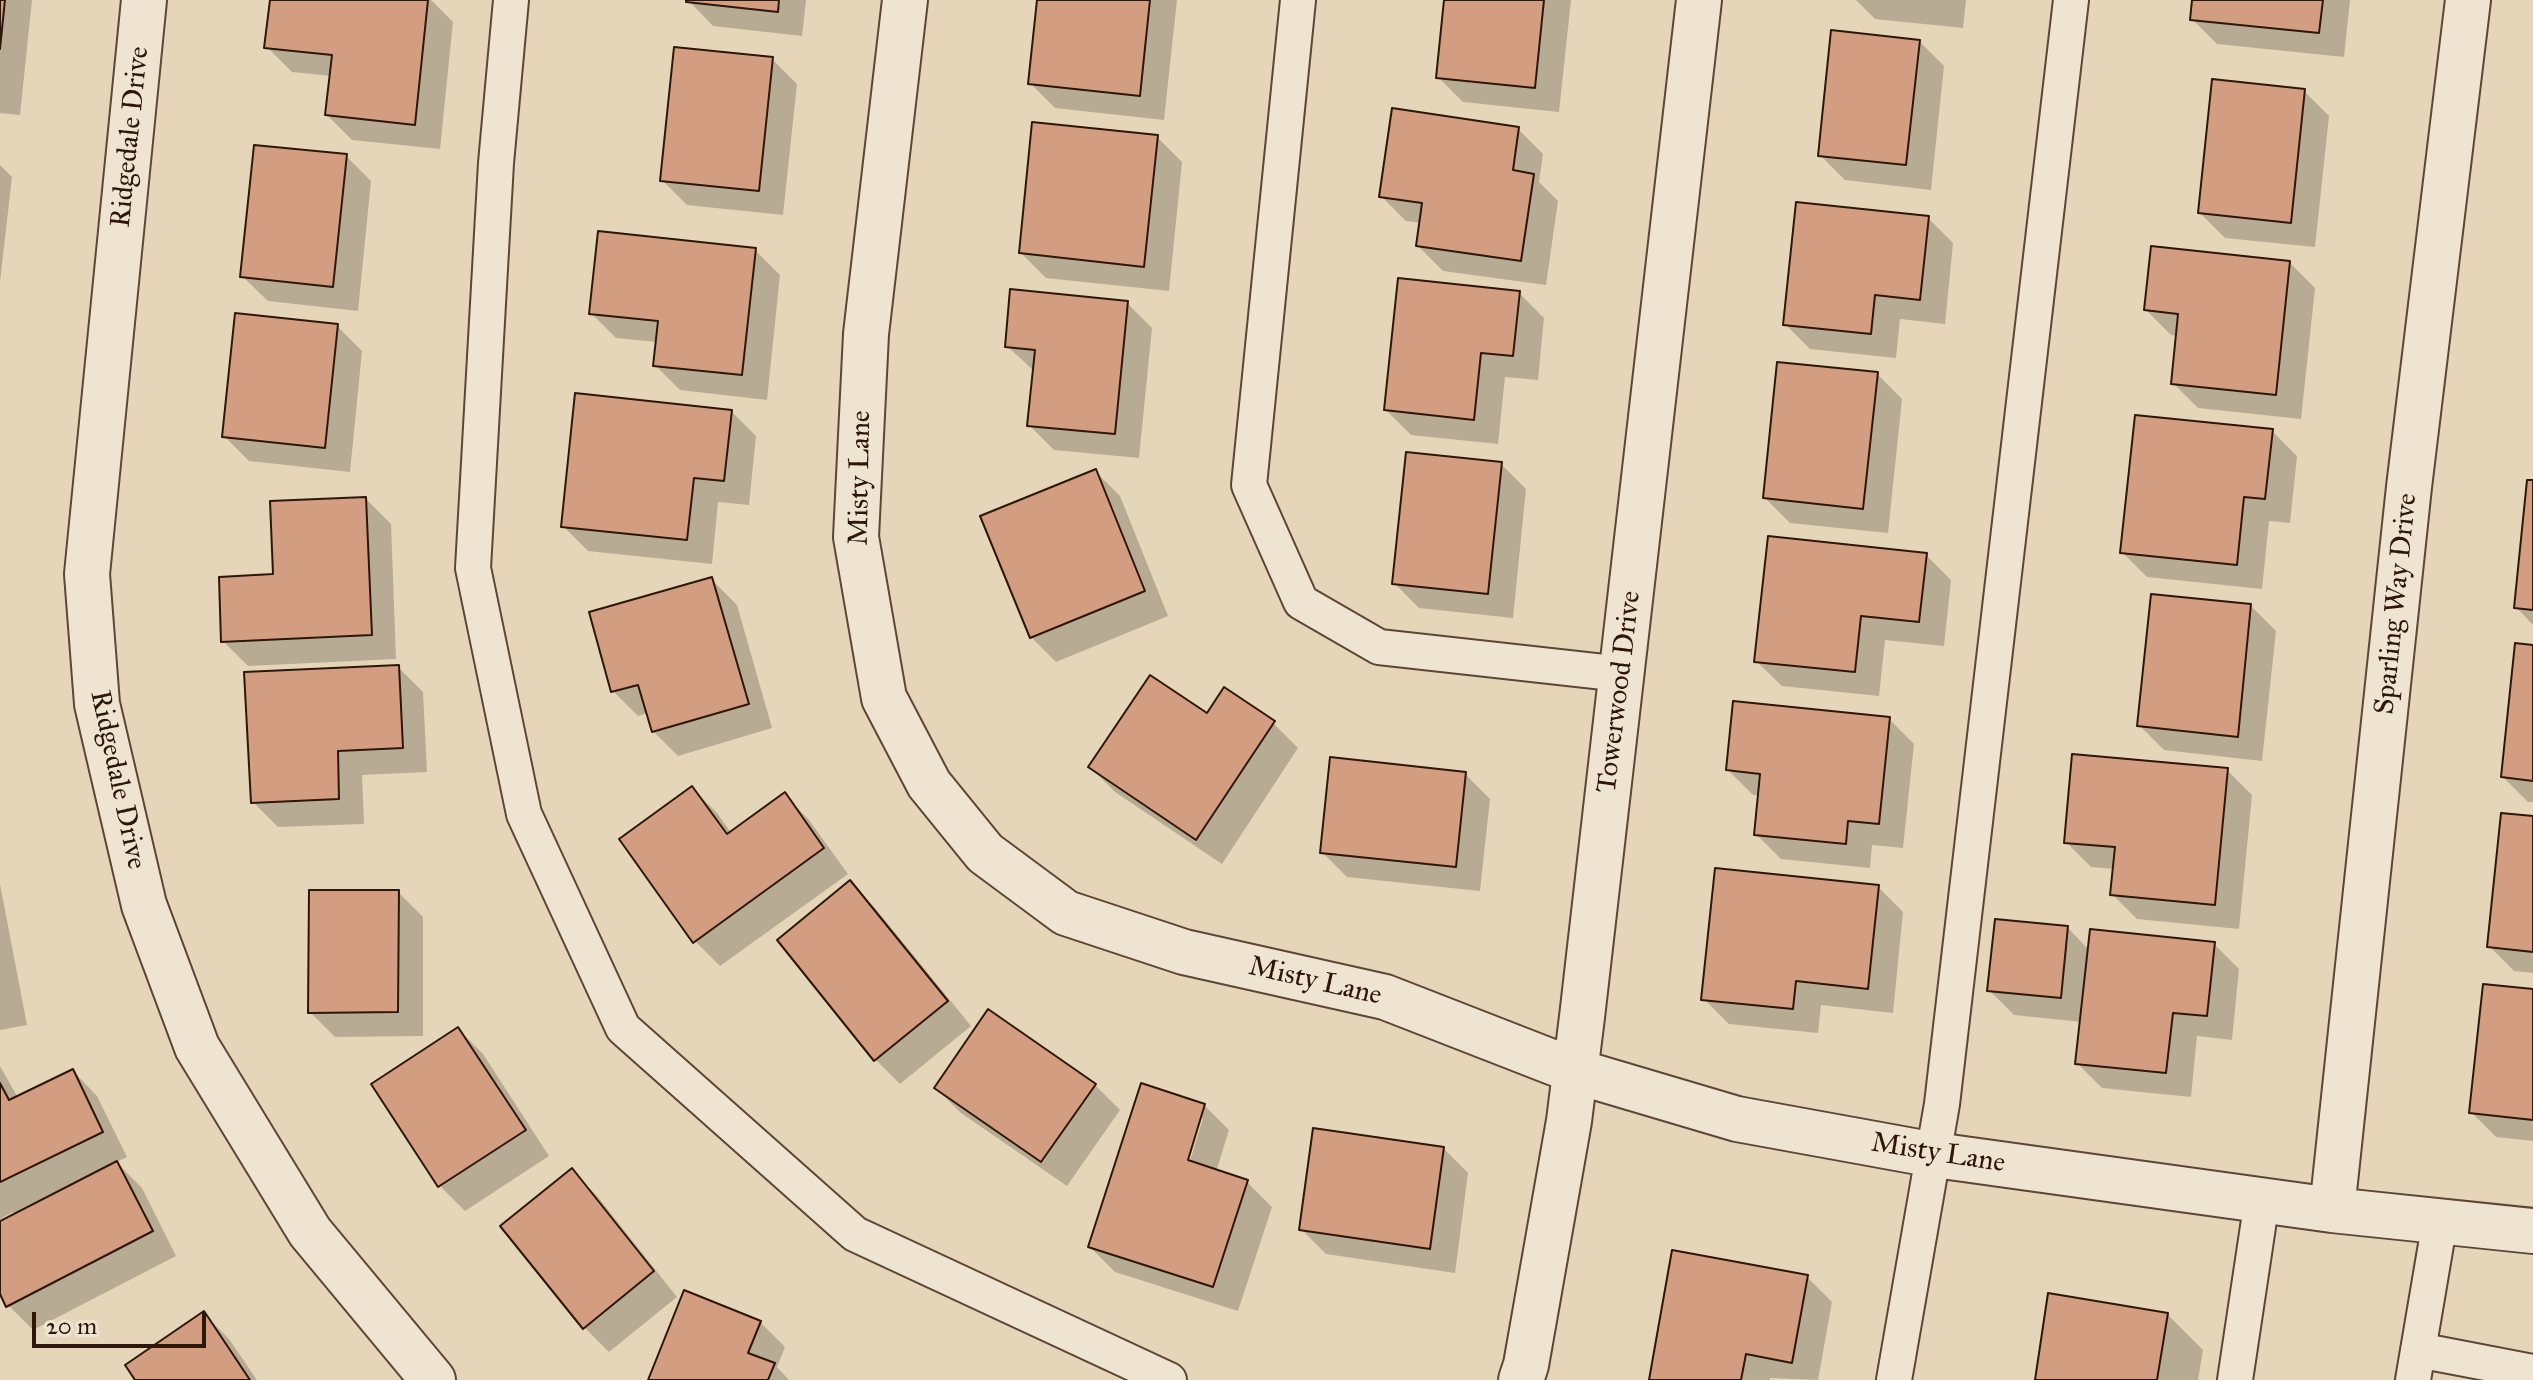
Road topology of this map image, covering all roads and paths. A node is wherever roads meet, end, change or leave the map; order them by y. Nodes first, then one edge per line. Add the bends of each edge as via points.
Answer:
1 (144, 0) edge
2 (511, 0) edge
3 (905, 0) edge
4 (1298, 0) edge
5 (1699, 0) edge
6 (2071, 0) edge
7 (2468, 0) edge
8 (1622, 674) junction
9 (1575, 1071) junction
10 (1935, 1155) junction
11 (2262, 1200) junction
12 (2332, 1210) junction
13 (2440, 1221) junction
14 (2533, 1231) edge
15 (2416, 1365) edge
16 (2533, 1372) edge
17 (433, 1380) edge
18 (1169, 1380) edge
19 (1521, 1380) edge
20 (1894, 1380) edge
21 (2235, 1380) edge

1 - 17 street, Ridgedale Drive via 87,574 97,704 144,905 197,1047 310,1232
2 - 18 lane via 496,163 473,568 524,814 623,1028 855,1234
3 - 9 street, Misty Lane via 866,334 856,537 884,698 929,784 985,853 1066,913 1184,952 1385,997
4 - 8 lane via 1249,485 1301,602 1379,647
5 - 8 street, Towerwood Drive
6 - 10 lane
7 - 12 street, Sparling Way Drive via 2409,487
8 - 9 street, Towerwood Drive
9 - 10 street, Misty Lane via 1737,1119
9 - 19 street, Towerwood Drive
10 - 11 street, Misty Lane
10 - 20 lane
11 - 12 street, Misty Lane
11 - 21 lane
12 - 13 street, Misty Lane
13 - 14 street, Misty Lane
13 - 15 lane
15 - 16 lane

